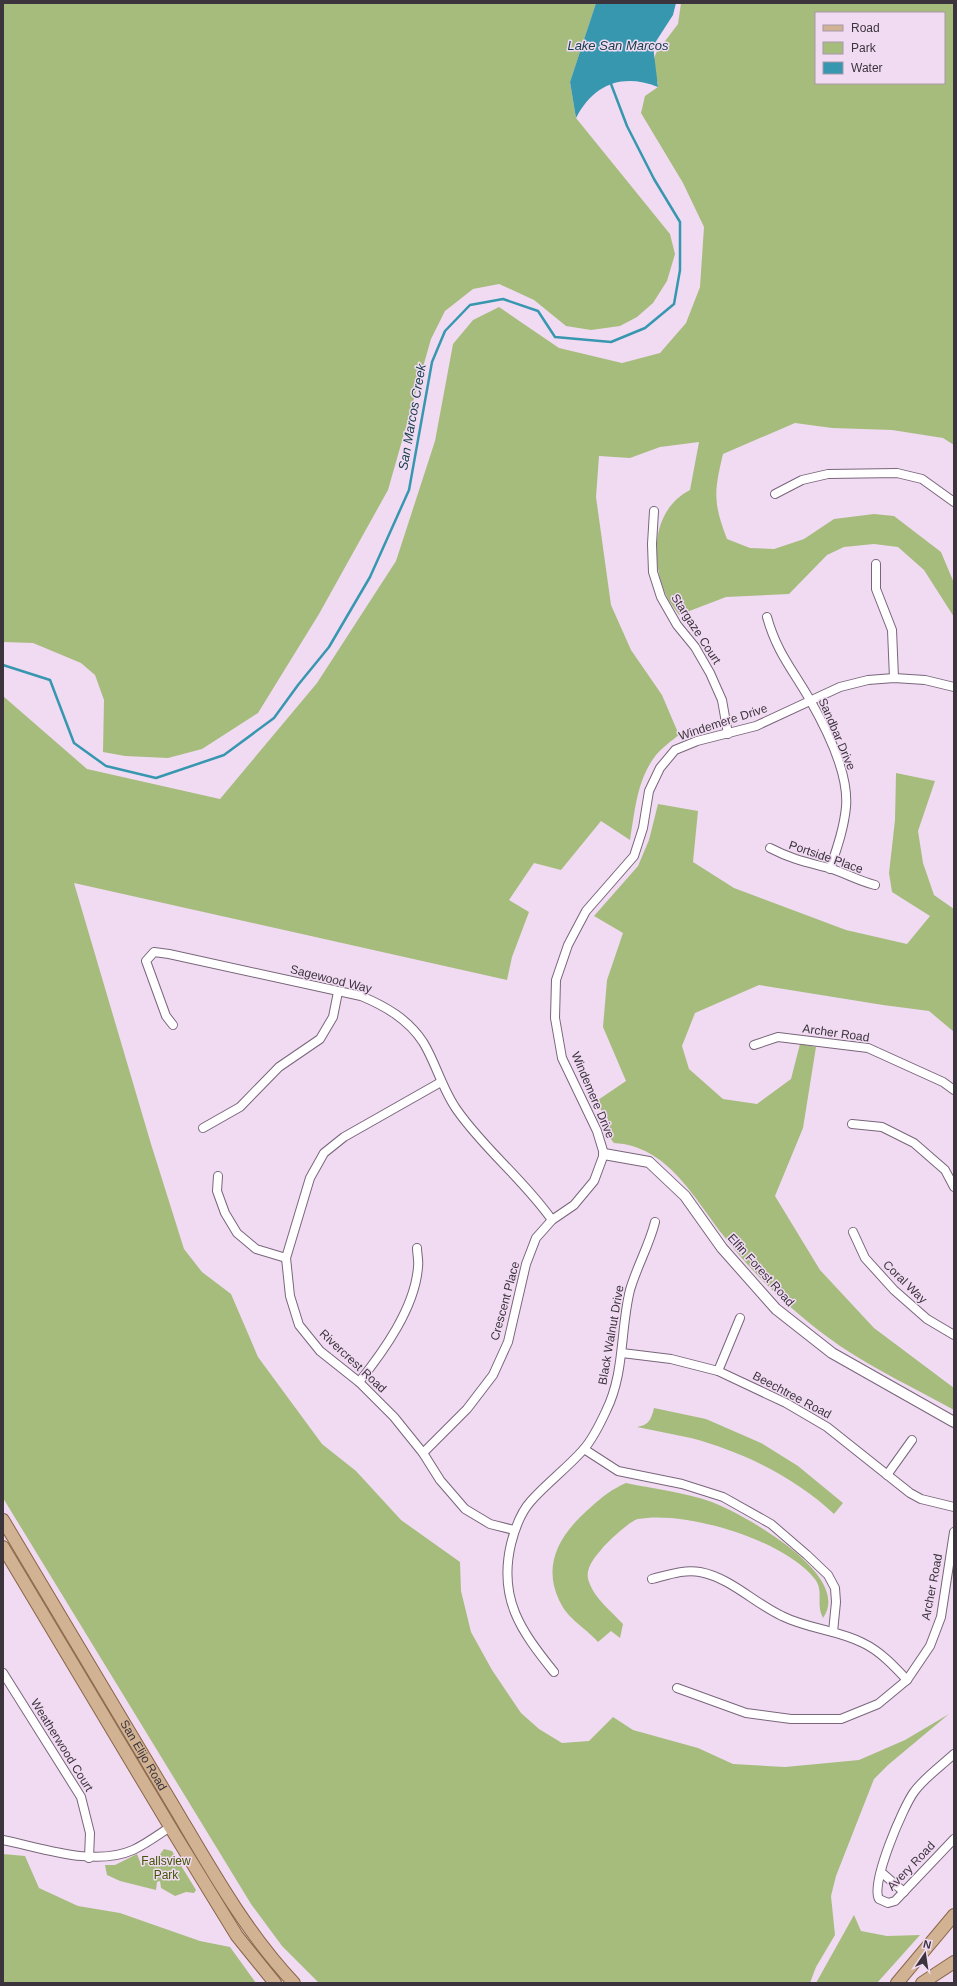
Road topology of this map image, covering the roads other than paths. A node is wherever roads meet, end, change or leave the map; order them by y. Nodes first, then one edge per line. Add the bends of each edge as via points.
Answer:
1 (775, 494) dead end
2 (954, 502) edge
3 (654, 511) dead end
4 (876, 564) dead end
5 (767, 617) dead end
6 (894, 678) junction
7 (954, 687) edge
8 (811, 701) junction
9 (728, 734) junction
10 (770, 848) dead end
11 (830, 869) junction
12 (876, 885) dead end
13 (338, 992) junction
14 (174, 1025) dead end
15 (754, 1045) dead end
16 (441, 1082) junction
17 (954, 1090) edge
18 (852, 1124) dead end
19 (203, 1128) dead end
20 (604, 1154) junction
21 (218, 1176) dead end
22 (954, 1187) edge
23 (552, 1220) junction
24 (655, 1222) dead end
25 (853, 1232) dead end
26 (417, 1248) dead end
27 (286, 1258) junction
28 (740, 1318) dead end
29 (954, 1335) edge
30 (622, 1354) junction
31 (718, 1371) junction
32 (359, 1382) junction
33 (954, 1422) edge
34 (912, 1440) dead end
35 (584, 1449) junction
36 (423, 1453) junction
37 (888, 1475) junction
38 (954, 1507) edge
39 (3, 1520) edge
40 (514, 1530) junction
41 (954, 1532) edge
42 (3, 1547) edge
43 (652, 1578) dead end
44 (833, 1632) junction
45 (554, 1672) dead end
46 (3, 1674) edge
47 (907, 1680) junction
48 (677, 1688) dead end
49 (954, 1754) edge
50 (170, 1827) junction
51 (954, 1839) edge
52 (3, 1840) edge
53 (89, 1858) junction
54 (881, 1872) junction
55 (904, 1892) junction
56 (954, 1915) edge
57 (954, 1962) edge
58 (275, 1983) edge
59 (294, 1983) edge
60 (897, 1983) edge
61 (922, 1983) edge

1 - 2 street via 802,480 828,474 897,473 922,479
3 - 9 street, Stargaze Court via 653,572 661,597 676,624 696,647 710,673 722,700
4 - 6 street via 876,589 892,630
5 - 8 street, Sandbar Drive via 773,638 786,663
6 - 7 street, Windemere Drive via 925,680
6 - 8 street, Windemere Drive via 868,680 840,687
8 - 9 street, Windemere Drive via 756,726
8 - 11 street, Sandbar Drive via 835,752 844,779 846,805 842,834
9 - 20 street, Windemere Drive via 697,741 676,750 660,768 649,791 643,828 634,856 586,911 568,945 556,980 555,1018 562,1058 597,1131
10 - 11 street, Portside Place via 788,858
11 - 12 street, Portside Place
13 - 14 street, Sagewood Way via 154,952 146,961 166,1016
13 - 16 street, Sagewood Way via 361,996 383,1005 404,1021 423,1042
13 - 19 street via 333,1017 320,1039 279,1067 240,1106
15 - 17 street, Archer Road via 778,1037 868,1048
16 - 23 street, Sagewood Way via 456,1110 536,1197
16 - 27 street, Rivercrest Road via 344,1137 324,1153 310,1178
18 - 22 street via 882,1127 914,1143 945,1170
20 - 23 street, Crescent Place via 594,1181 574,1205
20 - 33 street, Elfin Forest Road via 650,1162 685,1196 722,1248 776,1309 832,1353
21 - 27 street via 217,1191 225,1213 237,1233 256,1249
23 - 36 street, Crescent Place via 536,1238 526,1264 508,1342 493,1375 467,1409
24 - 30 street, Black Walnut Drive via 630,1290
25 - 29 street, Coral Way via 865,1258 894,1290 926,1319
26 - 32 street via 418,1267 413,1290 401,1319 383,1351
27 - 32 street, Rivercrest Road via 290,1296 299,1325 320,1351
28 - 31 street
30 - 31 street, Beechtree Road via 671,1360
30 - 35 street, Black Walnut Drive via 607,1410
31 - 37 street, Beechtree Road via 786,1403 827,1427
32 - 36 street, Rivercrest Road via 394,1417
34 - 37 street
35 - 40 street, Black Walnut Drive via 530,1502
35 - 44 street via 618,1471 682,1484 723,1497 771,1524 828,1575 834,1588 836,1602
36 - 40 street, Rivercrest Road via 440,1480 465,1509 490,1524
37 - 38 street, Beechtree Road via 921,1499
39 - 59 main road, San Elijo Road via 192,1837 246,1922
40 - 45 street, Black Walnut Drive via 508,1557 507,1587 512,1608 529,1641
41 - 47 street, Archer Road via 941,1617 930,1646
42 - 50 main road, San Elijo Road
43 - 44 street via 684,1571 719,1577 782,1616 809,1627
44 - 47 street via 863,1643 888,1660
46 - 53 street, Weatherwood Court via 81,1797 90,1833
47 - 48 street, Archer Road via 878,1704 841,1719 792,1719 746,1713
49 - 54 street via 910,1798 893,1835
50 - 53 street via 133,1850 113,1856
50 - 58 main road, San Elijo Road via 240,1940
51 - 55 street, Avery Road
52 - 53 street
54 - 55 street
54 - 55 street, Avery Road via 876,1891 878,1899 893,1902
56 - 60 main road
57 - 61 main road

